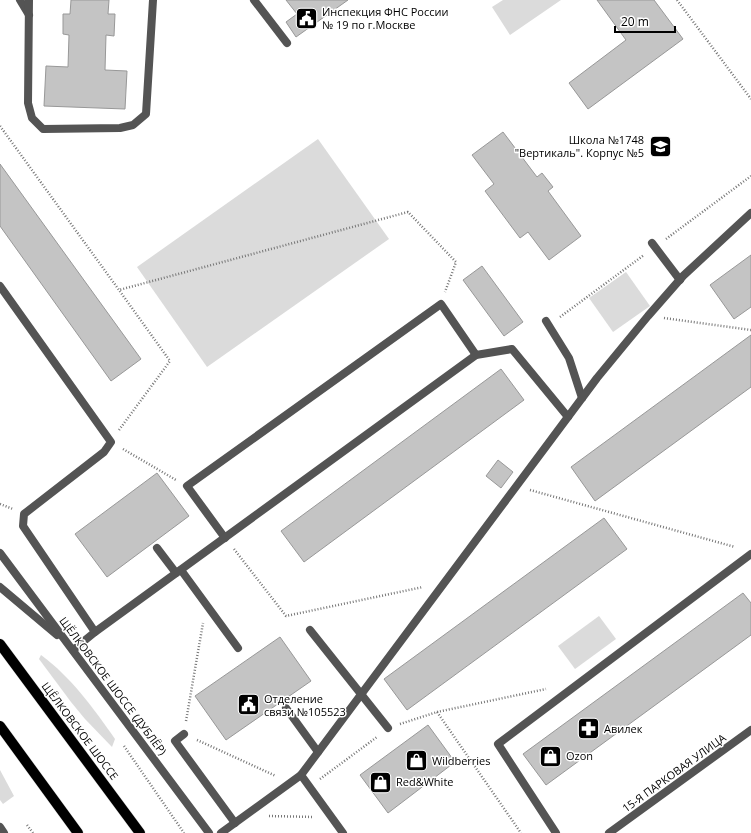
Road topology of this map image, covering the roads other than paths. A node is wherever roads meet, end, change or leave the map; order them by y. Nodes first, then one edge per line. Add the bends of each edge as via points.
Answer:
1 (20, 0) edge
2 (28, 0) edge
3 (152, 0) edge
4 (254, 0) edge
5 (29, 16) junction
6 (286, 43) dead end
7 (751, 213) edge
8 (652, 243) dead end
9 (680, 280) junction
10 (0, 286) edge
11 (546, 322) dead end
12 (476, 355) junction
13 (582, 398) junction
14 (568, 417) junction
15 (225, 538) junction
16 (157, 548) dead end
17 (0, 553) edge
18 (751, 554) edge
19 (179, 571) junction
20 (0, 587) edge
21 (310, 630) dead end
22 (95, 632) junction
23 (0, 644) edge
24 (71, 648) junction
25 (238, 648) dead end
26 (362, 695) junction
27 (286, 708) dead end
28 (0, 726) edge
29 (388, 728) road end
30 (751, 730) edge
31 (184, 734) road end
32 (318, 752) junction
33 (301, 775) junction
34 (235, 823) junction
35 (0, 827) edge
36 (4, 833) edge
37 (78, 833) edge
38 (140, 833) edge
39 (209, 833) edge
40 (221, 833) edge
41 (343, 833) edge
42 (556, 833) edge
43 (609, 833) edge

1 - 5 street
2 - 5 street
3 - 5 street via 146,114 133,125 120,128 43,129 32,118 28,103
4 - 6 street
7 - 9 street
8 - 9 street
9 - 13 street
10 - 22 street via 111,442 104,452 24,514 24,526
11 - 13 street via 569,358
12 - 14 street via 512,349
12 - 15 street
12 - 15 street via 441,304 187,486
13 - 14 street
14 - 26 street
15 - 19 street
16 - 19 street
17 - 24 street, ЩЁЛКОВСКОЕ ШОССЕ (ДУБЛЁР)
18 - 42 street via 498,744
19 - 22 street
19 - 25 street
20 - 24 street
21 - 26 street
22 - 24 street
23 - 38 main road, ЩЁЛКОВСКОЕ ШОССЕ
24 - 39 street, ЩЁЛКОВСКОЕ ШОССЕ (ДУБЛЁР)
26 - 29 street
26 - 32 street
27 - 32 street
28 - 37 main road
30 - 43 street, 15-Я ПАРКОВАЯ УЛИЦА
31 - 34 street via 175,741
32 - 33 street
33 - 34 street
33 - 41 street
34 - 40 street
35 - 36 street

